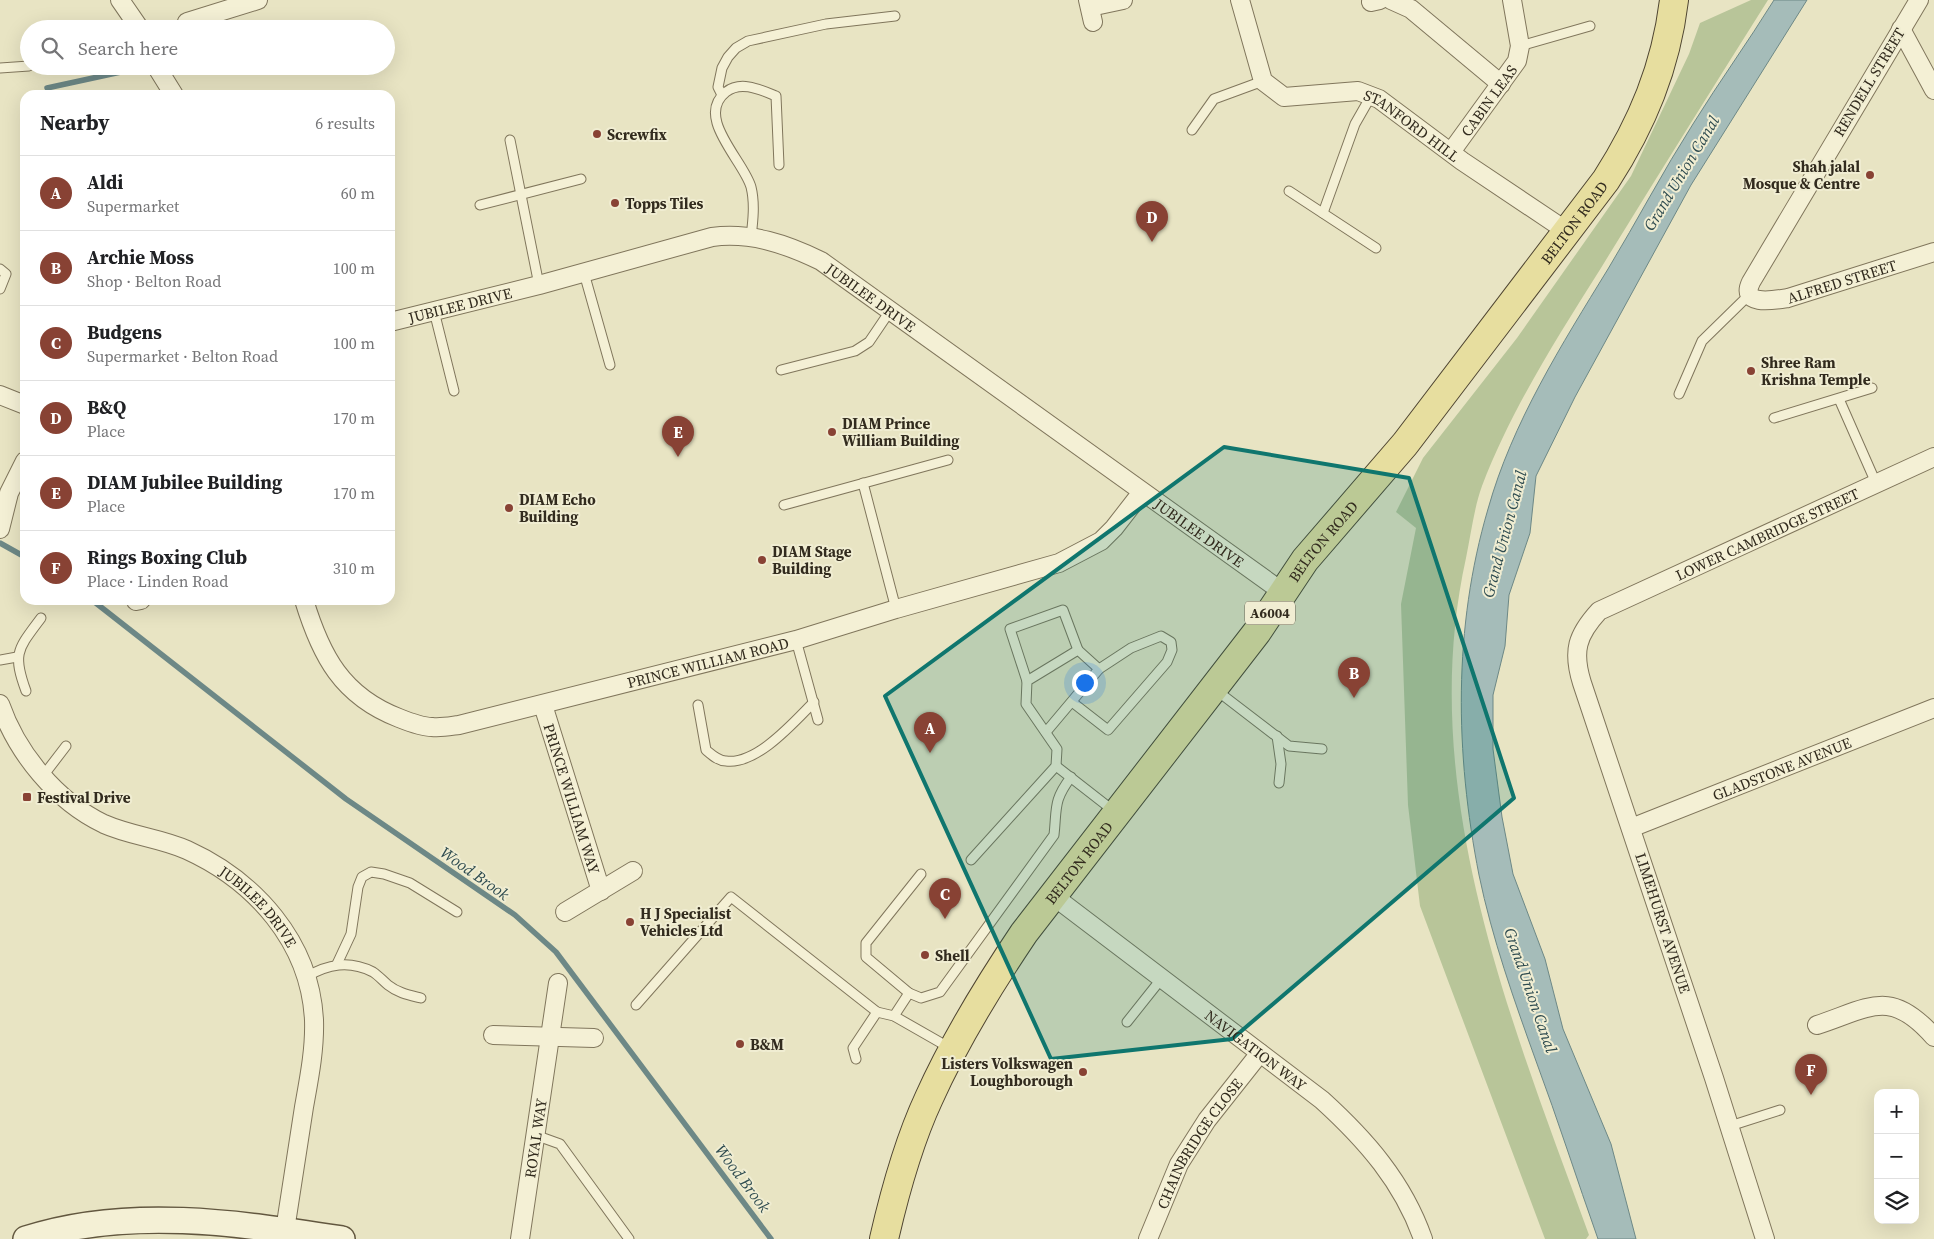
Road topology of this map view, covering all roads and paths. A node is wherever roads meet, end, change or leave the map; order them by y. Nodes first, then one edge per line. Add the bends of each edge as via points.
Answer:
1 (120, 0) edge
2 (258, 0) edge
3 (1123, 0) edge
4 (1240, 0) edge
5 (1391, 0) edge
6 (1512, 0) edge
7 (1674, 0) edge
8 (1919, 0) edge
9 (1090, 10) edge
10 (895, 16) dead end
11 (134, 20) edge
12 (217, 20) edge
13 (1590, 26) dead end
14 (1901, 29) junction
15 (1520, 46) junction
16 (20, 67) edge
17 (0, 68) edge
18 (162, 75) edge
19 (1263, 80) junction
20 (1501, 84) junction
21 (171, 90) edge
22 (1934, 90) edge
23 (722, 95) junction
24 (1371, 96) junction
25 (1192, 130) dead end
26 (510, 140) dead end
27 (1451, 152) junction
28 (779, 165) dead end
29 (581, 179) dead end
30 (1289, 191) dead end
31 (522, 194) junction
32 (480, 205) dead end
33 (1323, 213) junction
34 (1568, 232) junction
35 (752, 237) junction
36 (1376, 248) dead end
37 (1934, 252) edge
38 (0, 269) edge
39 (584, 272) junction
40 (539, 285) junction
41 (0, 289) edge
42 (1749, 295) junction
43 (890, 310) junction
44 (434, 311) junction
45 (395, 321) edge
46 (610, 365) dead end
47 (781, 370) dead end
48 (1872, 388) dead end
49 (454, 392) dead end
50 (1679, 394) dead end
51 (0, 395) edge
52 (1839, 398) junction
53 (20, 403) edge
54 (1774, 418) dead end
55 (1934, 457) edge
56 (948, 460) dead end
57 (20, 470) edge
58 (863, 483) junction
59 (1876, 483) junction
60 (1142, 492) junction
61 (784, 505) dead end
62 (0, 528) edge
63 (1284, 593) junction
64 (306, 605) edge
65 (896, 609) junction
66 (1599, 611) joint
67 (41, 618) dead end
68 (796, 640) junction
69 (1078, 650) junction
70 (17, 658) junction
71 (0, 660) edge
72 (1099, 669) junction
73 (1027, 682) junction
74 (1213, 687) junction
75 (26, 691) dead end
76 (814, 702) junction
77 (1072, 702) junction
78 (0, 704) edge
79 (543, 705) junction
80 (698, 705) dead end
81 (1934, 708) edge
82 (818, 720) dead end
83 (4, 727) edge
84 (1046, 732) junction
85 (1277, 736) junction
86 (66, 746) dead end
87 (1322, 749) dead end
88 (1056, 766) junction
89 (43, 776) junction
90 (1071, 777) junction
91 (1279, 783) dead end
92 (1116, 812) junction
93 (1631, 828) junction
94 (971, 860) dead end
95 (633, 871) dead end
96 (921, 874) dead end
97 (600, 891) junction
98 (1052, 895) junction
99 (457, 912) dead end
100 (565, 912) dead end
101 (337, 964) junction
102 (306, 977) junction
103 (1162, 978) junction
104 (558, 983) dead end
105 (909, 993) junction
106 (421, 998) dead end
107 (636, 1005) dead end
108 (878, 1012) junction
109 (894, 1016) junction
110 (1127, 1022) dead end
111 (1817, 1025) dead end
112 (493, 1035) dead end
113 (548, 1037) junction
114 (1934, 1037) edge
115 (594, 1038) dead end
116 (953, 1050) junction
117 (1260, 1053) junction
118 (856, 1060) dead end
119 (1780, 1110) dead end
120 (1730, 1126) junction
121 (535, 1136) junction
122 (284, 1230) junction
123 (26, 1239) edge
124 (342, 1239) edge
125 (520, 1239) edge
126 (629, 1239) edge
127 (884, 1239) edge
128 (1148, 1239) edge
129 (1423, 1239) edge
130 (1765, 1239) edge

1 - 11 street
2 - 12 street
3 - 9 street
4 - 19 street
5 - 20 street via 1411,9
6 - 15 street, CABIN LEAS
7 - 34 main road, BELTON ROAD / A6004 via 1661,68 1647,107 1628,146
8 - 14 street, RENDELL STREET
10 - 23 lane via 826,24 748,41 736,48 722,68 718,87
13 - 15 lane, CABIN LEAS
14 - 22 street
14 - 42 street, RENDELL STREET via 1751,282
15 - 20 street, CABIN LEAS via 1517,61
16 - 17 lane
18 - 21 street
19 - 24 street, STANFORD HILL via 1284,98 1358,91
19 - 25 lane via 1214,100
20 - 27 street, CABIN LEAS
23 - 28 lane via 732,88 747,86 776,96
23 - 35 lane via 715,108 716,124 751,188
24 - 27 street, STANFORD HILL
24 - 33 lane via 1355,124
26 - 31 lane
27 - 34 street, STANFORD HILL
29 - 31 lane
30 - 33 lane
31 - 32 lane
31 - 40 lane
33 - 36 lane
34 - 63 main road, BELTON ROAD / A6004 via 1405,444 1305,560
35 - 39 street, JUBILEE DRIVE via 730,235 712,238
35 - 43 street, JUBILEE DRIVE via 789,246 821,261
37 - 42 street, ALFRED STREET via 1788,298 1764,301 1754,300
38 - 41 lane via 6,274
39 - 40 street, JUBILEE DRIVE
39 - 46 lane
40 - 44 street, JUBILEE DRIVE
42 - 50 lane via 1702,341
43 - 47 lane via 869,342 855,351
43 - 60 street, JUBILEE DRIVE
44 - 45 street, JUBILEE DRIVE
44 - 49 lane
48 - 52 lane
51 - 53 street
52 - 54 lane
52 - 59 lane
55 - 59 street, LOWER CAMBRIDGE STREET
56 - 58 lane
57 - 62 street via 9,493
58 - 61 lane
58 - 65 lane
59 - 66 street, LOWER CAMBRIDGE STREET
60 - 63 street, JUBILEE DRIVE
60 - 65 street, PRINCE WILLIAM ROAD via 1101,541 1074,557
63 - 74 main road, BELTON ROAD / A6004
64 - 79 street, PRINCE WILLIAM ROAD via 314,633 337,673 350,689 386,713 431,728 459,726
65 - 68 street, PRINCE WILLIAM ROAD
66 - 93 street, LIMEHURST AVENUE via 1586,625 1578,643 1577,665
67 - 70 lane via 22,642
68 - 76 lane
68 - 79 street, PRINCE WILLIAM ROAD
69 - 72 lane
69 - 73 lane
69 - 73 lane via 1063,610 1010,629
70 - 71 lane
70 - 75 lane
72 - 77 lane
72 - 77 lane via 1131,648 1161,636 1171,642 1168,662 1108,730
73 - 84 lane via 1026,704
74 - 85 lane
74 - 92 main road, BELTON ROAD / A6004
76 - 80 lane via 782,734 758,751 742,760 726,762 706,750
76 - 82 lane
77 - 84 lane
78 - 83 street, JUBILEE DRIVE
79 - 97 street, PRINCE WILLIAM WAY
81 - 93 street, GLADSTONE AVENUE
83 - 89 street, JUBILEE DRIVE
84 - 88 lane via 1058,748
85 - 87 lane via 1289,746
85 - 91 lane via 1281,764
86 - 89 lane
88 - 90 lane
88 - 94 lane
89 - 102 street, JUBILEE DRIVE via 69,800 103,823 187,850 225,871 258,897 273,914 284,929
90 - 92 lane
90 - 105 lane via 1059,793 1054,835 940,992 921,998
92 - 98 main road, BELTON ROAD / A6004
93 - 120 street, LIMEHURST AVENUE
95 - 97 street, PRINCE WILLIAM WAY
96 - 105 lane via 866,943 865,950 866,957
97 - 100 street, PRINCE WILLIAM WAY
98 - 103 street, NAVIGATION WAY
98 - 116 main road, BELTON ROAD / A6004 via 993,979
99 - 101 lane via 410,883 371,872 362,878 358,887 351,934
101 - 102 lane via 323,967
101 - 106 lane via 372,971 399,992
102 - 122 street, JUBILEE DRIVE via 314,1020 312,1050
103 - 110 lane
103 - 117 street, NAVIGATION WAY
104 - 113 street, ROYAL WAY
105 - 109 lane
107 - 108 lane via 731,898
108 - 109 lane
108 - 118 lane via 853,1048
109 - 116 lane
111 - 114 street via 1877,1005 1911,1014
112 - 113 street
113 - 115 street
113 - 121 street, ROYAL WAY
116 - 127 main road, BELTON ROAD / A6004 via 928,1098 911,1142 896,1186
117 - 128 street, CHAINBRIDGE CLOSE via 1207,1120 1179,1164
117 - 129 street, NAVIGATION WAY via 1322,1100 1366,1142 1410,1204
119 - 120 lane
120 - 130 street, LIMEHURST AVENUE
121 - 125 street, ROYAL WAY
121 - 126 lane via 560,1144
122 - 123 street via 151,1220 75,1228
122 - 124 street

